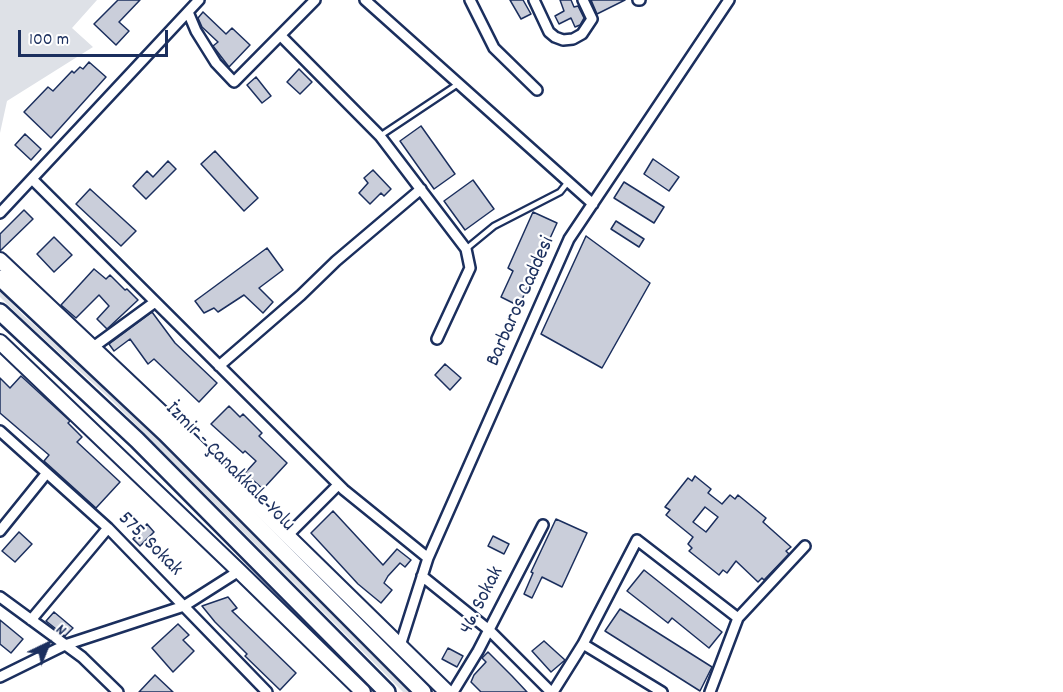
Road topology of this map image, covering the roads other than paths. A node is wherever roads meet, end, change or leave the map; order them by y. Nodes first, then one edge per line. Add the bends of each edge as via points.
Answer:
1 (199, 0) edge
2 (315, 0) edge
3 (365, 0) edge
4 (470, 0) edge
5 (534, 0) edge
6 (583, 0) edge
7 (729, 0) edge
8 (188, 12) junction
9 (281, 36) junction
10 (459, 84) junction
11 (537, 90) dead end
12 (380, 136) junction
13 (32, 179) junction
14 (568, 182) junction
15 (421, 189) junction
16 (593, 204) junction
17 (0, 213) edge
18 (466, 249) junction
19 (0, 260) edge
20 (0, 278) edge
21 (154, 302) junction
22 (0, 312) edge
23 (437, 339) dead end
24 (0, 342) edge
25 (92, 348) junction
26 (219, 366) junction
27 (0, 431) edge
28 (46, 474) junction
29 (338, 485) junction
30 (543, 525) dead end
31 (108, 528) junction
32 (0, 531) edge
33 (288, 535) junction
34 (805, 546) dead end
35 (428, 558) junction
36 (239, 571) junction
37 (422, 576) junction
38 (0, 597) edge
39 (183, 606) junction
40 (738, 618) junction
41 (31, 620) junction
42 (489, 630) junction
43 (583, 644) junction
44 (65, 645) junction
45 (400, 646) junction
46 (0, 677) edge
47 (118, 692) edge
48 (267, 692) edge
49 (363, 692) edge
50 (387, 692) edge
51 (423, 692) edge
52 (447, 692) edge
53 (453, 692) edge
54 (552, 692) edge
55 (662, 692) edge
56 (710, 692) edge

1 - 8 street
2 - 9 street
3 - 10 street
4 - 11 street via 498,54
5 - 6 street via 552,35 568,40 582,34 592,20
7 - 16 street, Barbaros Caddesi
8 - 9 street via 216,63 234,82
8 - 13 street
9 - 12 street
10 - 12 lane
10 - 14 street
12 - 15 street
13 - 17 street
13 - 21 street
14 - 16 street
14 - 18 lane via 560,192 494,226
15 - 18 street
15 - 26 street
16 - 35 street, Barbaros Caddesi via 569,239
18 - 23 street via 470,268
19 - 25 main road
20 - 51 highway, İzmir - Çanakkale Yolu via 165,433
21 - 25 street
21 - 26 street
22 - 50 highway via 137,440
24 - 36 main road
25 - 33 main road
26 - 29 street
27 - 28 street, 575. Sokak
28 - 31 street, 575. Sokak
28 - 32 street
29 - 33 street
29 - 35 street
30 - 42 street, 46. Sokak
31 - 39 street, 575. Sokak
31 - 41 street
33 - 45 main road
34 - 40 street
35 - 37 street, Barbaros Caddesi
36 - 39 street
36 - 49 main road
37 - 42 street
37 - 45 street, Barbaros Caddesi
38 - 41 street
39 - 44 street
39 - 48 street, 575. Sokak
40 - 43 street via 637,540
40 - 56 street
41 - 44 street
42 - 53 street, 46. Sokak
42 - 54 street
43 - 54 street
43 - 55 street
44 - 46 street
44 - 47 street
45 - 52 main road

